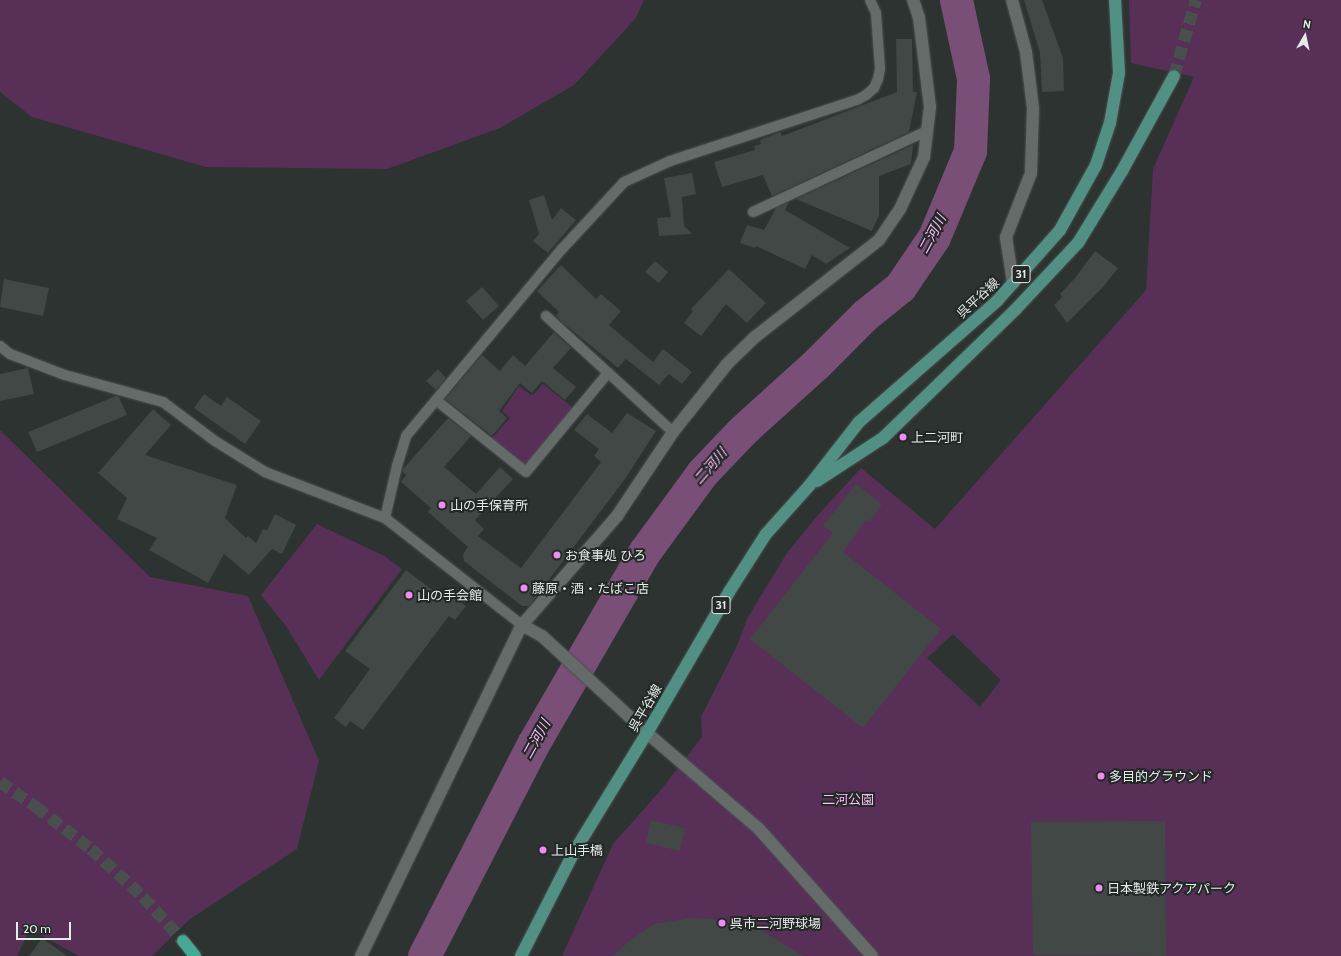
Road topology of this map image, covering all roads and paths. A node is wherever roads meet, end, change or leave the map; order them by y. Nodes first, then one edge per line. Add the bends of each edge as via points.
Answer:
1 (870, 0) edge
2 (913, 0) edge
3 (1012, 0) edge
4 (1115, 0) edge
5 (1174, 76) tunnel mouth
6 (927, 132) junction
7 (753, 212) dead end
8 (1013, 283) junction
9 (546, 316) dead end
10 (0, 346) edge
11 (608, 373) junction
12 (436, 400) junction
13 (673, 432) junction
14 (809, 486) junction
15 (386, 518) junction
16 (522, 625) junction
17 (647, 733) junction
18 (183, 941) tunnel mouth
19 (195, 956) edge
20 (361, 956) edge
21 (521, 956) edge
22 (872, 956) edge

1 - 12 lane via 876,13 880,69 874,88 866,95 670,161 624,182 562,249
2 - 6 street via 919,18 930,107
3 - 8 street via 1026,52 1033,108 1031,173 1006,237
4 - 8 main road, 呉平谷線 / 31 via 1119,74 1110,123 1096,165 1060,230
5 - 14 main road, 呉平谷線 / 31 via 1078,244 1015,310 883,438
6 - 7 lane
6 - 13 street via 924,157 900,209 879,240 755,337 727,364
8 - 14 main road, 呉平谷線 / 31 via 859,422
9 - 11 lane
10 - 15 lane via 10,354 65,375 163,402 215,441 265,472
11 - 12 lane via 526,472
11 - 13 lane
12 - 15 lane via 406,436
13 - 16 street via 617,516
14 - 17 main road, 呉平谷線 / 31 via 766,534
15 - 16 lane
16 - 17 street via 542,636
16 - 20 street
17 - 21 main road, 呉平谷線 / 31 via 574,852
17 - 22 street via 759,829
18 - 19 highway

